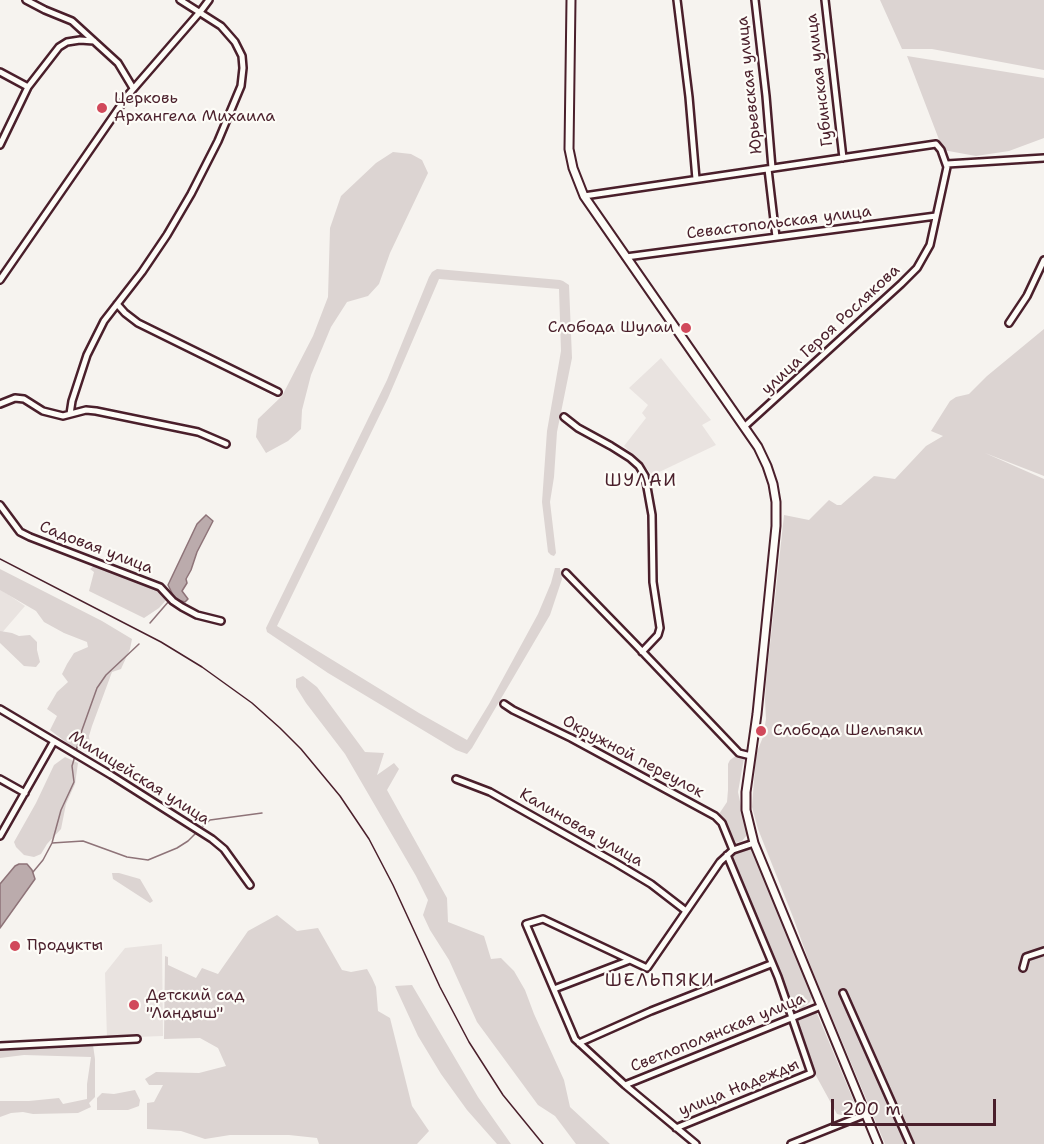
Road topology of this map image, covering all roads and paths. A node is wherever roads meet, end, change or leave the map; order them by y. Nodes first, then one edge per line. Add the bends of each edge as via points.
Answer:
1 (26, 0) edge
2 (180, 0) edge
3 (209, 0) edge
4 (571, 0) edge
5 (677, 0) edge
6 (755, 0) edge
7 (825, 0) edge
8 (200, 12) junction
9 (94, 41) junction
10 (0, 72) edge
11 (28, 87) junction
12 (133, 88) junction
13 (0, 145) edge
14 (843, 158) junction
15 (1044, 158) edge
16 (947, 164) junction
17 (770, 168) junction
18 (696, 179) junction
19 (584, 196) junction
20 (936, 216) junction
21 (776, 237) junction
22 (626, 257) junction
23 (1044, 260) edge
24 (0, 280) edge
25 (117, 304) junction
26 (1009, 323) dead end
27 (278, 392) dead end
28 (0, 404) edge
29 (70, 414) junction
30 (564, 417) dead end
31 (744, 427) junction
32 (226, 444) dead end
33 (0, 505) edge
34 (566, 573) dead end
35 (220, 621) dead end
36 (642, 652) junction
37 (504, 704) dead end
38 (0, 709) edge
39 (54, 741) junction
40 (751, 756) junction
41 (0, 778) edge
42 (456, 779) dead end
43 (25, 793) junction
44 (0, 836) edge
45 (754, 843) junction
46 (733, 850) junction
47 (727, 855) junction
48 (250, 885) dead end
49 (686, 911) junction
50 (1044, 951) edge
51 (630, 960) junction
52 (771, 964) junction
53 (1023, 968) dead end
54 (554, 989) junction
55 (843, 993) dead end
56 (821, 1006) junction
57 (792, 1017) junction
58 (137, 1039) dead end
59 (579, 1043) junction
60 (0, 1047) edge
61 (625, 1085) junction
62 (866, 1114) junction
63 (676, 1128) junction
64 (696, 1144) edge
65 (791, 1144) edge
66 (878, 1144) edge
67 (910, 1144) edge

1 - 9 street via 72,21
2 - 8 street
3 - 8 street
4 - 19 street via 568,149
5 - 18 street
6 - 17 street, Юрьевская улица
7 - 14 street, Губинская улица
8 - 12 street
8 - 25 street via 221,26 235,42 242,56 241,87 191,194
9 - 11 street via 68,42 59,47
9 - 12 street via 118,63
10 - 11 street
11 - 13 street
12 - 24 street
14 - 16 street via 936,144
14 - 17 street
15 - 16 street
16 - 20 street, улица Героя Рослякова
17 - 18 street
17 - 21 street, Юрьевская улица
18 - 19 street
19 - 22 street
20 - 21 street, Севастопольская улица
20 - 31 street, улица Героя Рослякова via 930,245 910,276
21 - 22 street, Севастопольская улица
22 - 31 street
23 - 26 street via 1028,296
25 - 27 street via 138,323
25 - 29 street via 87,355
28 - 29 street via 24,399 43,411
29 - 32 street via 96,411 198,432
30 - 36 street via 630,458 645,476 652,515 653,582 660,628
31 - 40 street via 767,466 776,502 768,616
33 - 35 street, Садовая улица via 20,532 160,587 173,601 196,615
34 - 36 street
36 - 40 street via 739,753
37 - 46 street, Окружной переулок via 715,816
38 - 39 street, Милицейская улица
39 - 43 street
39 - 48 street, Милицейская улица via 214,840
40 - 45 street via 746,810
41 - 43 street
42 - 49 street, Калиновая улица via 490,792 616,863
43 - 44 street
45 - 46 street
45 - 56 street
46 - 47 street
47 - 49 street
47 - 52 street
49 - 51 street via 647,968
50 - 53 street via 1026,957
51 - 54 street
51 - 54 street via 543,919 526,924
52 - 57 street
52 - 59 street
54 - 59 street
55 - 67 street
56 - 57 street, Светлополянская улица
56 - 62 street
57 - 61 street, Светлополянская улица
57 - 63 street, улица Надежды via 811,1073
58 - 60 street
59 - 61 street
61 - 63 street
62 - 65 street
62 - 66 street
63 - 64 street

